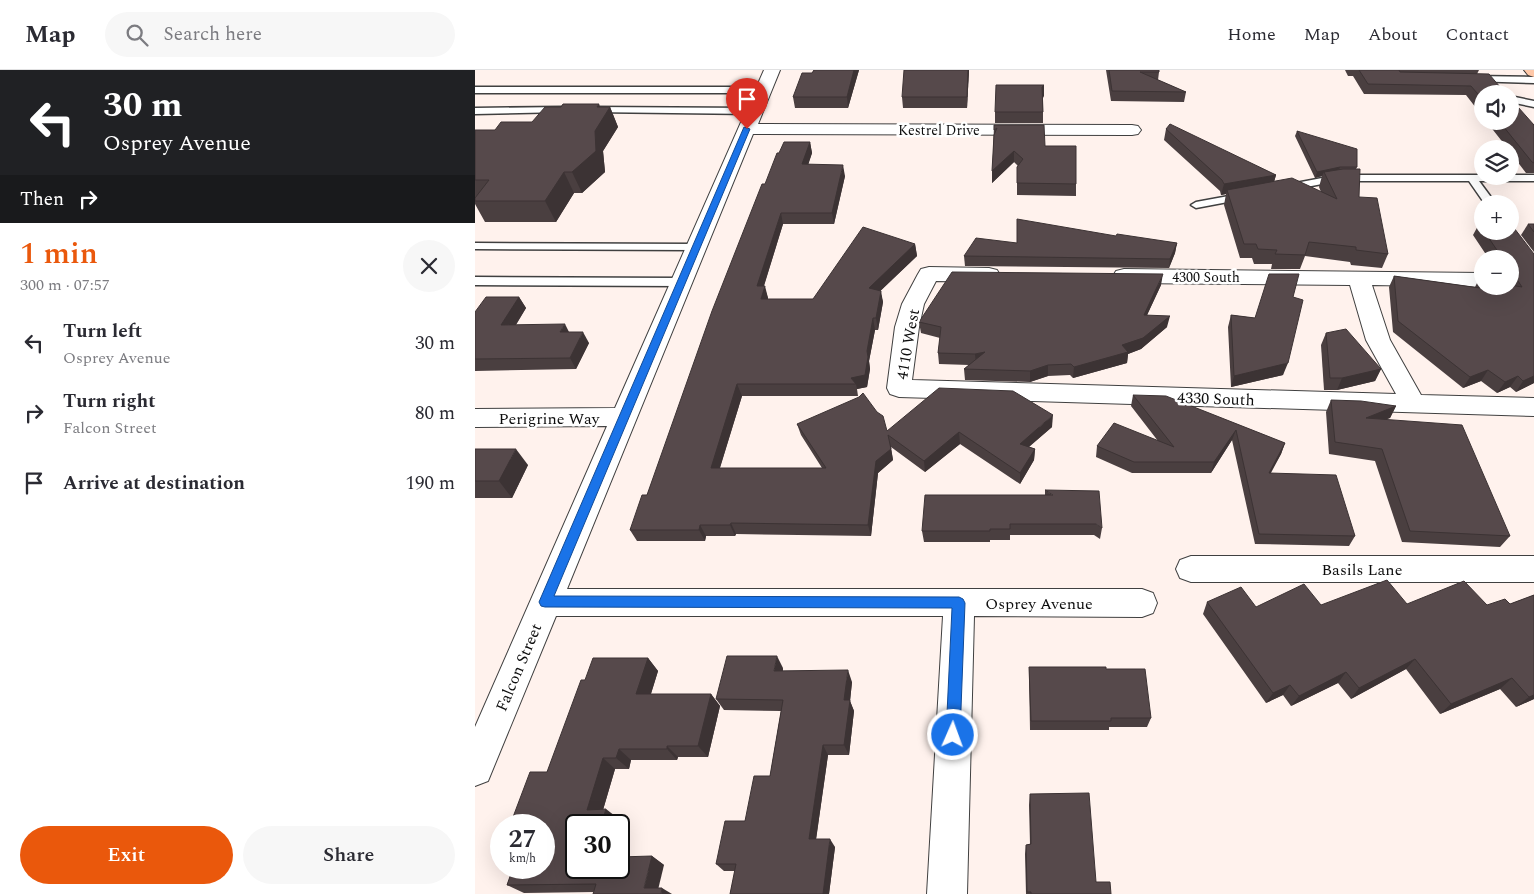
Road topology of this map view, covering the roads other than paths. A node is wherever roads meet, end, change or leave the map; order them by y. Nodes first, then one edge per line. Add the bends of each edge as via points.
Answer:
1 (1465, 79) edge
2 (1514, 80) junction
3 (1534, 80) edge
4 (1515, 85) edge
5 (475, 90) edge
6 (759, 100) edge
7 (1519, 101) edge
8 (1534, 104) edge
9 (475, 110) edge
10 (1132, 130) dead end
11 (1472, 178) junction
12 (1534, 178) edge
13 (1271, 191) edge
14 (1252, 194) edge
15 (1484, 195) edge
16 (1196, 205) dead end
17 (475, 246) edge
18 (697, 247) junction
19 (1004, 275) edge
20 (1103, 276) edge
21 (1359, 278) junction
22 (1474, 280) edge
23 (475, 281) edge
24 (681, 282) junction
25 (899, 388) joint
26 (1414, 404) junction
27 (1534, 407) edge
28 (475, 418) edge
29 (624, 418) junction
30 (1191, 569) dead end
31 (1534, 569) edge
32 (545, 602) junction
33 (959, 603) junction
34 (1142, 603) dead end
35 (475, 768) edge
36 (947, 894) edge

1 - 2 lane
2 - 3 lane
2 - 4 lane
5 - 6 lane
6 - 9 lane via 582,110
6 - 10 street, Kestrel Drive
6 - 18 street, Falcon Street
7 - 8 lane
11 - 12 lane
11 - 13 lane via 1338,178
11 - 15 lane
14 - 16 lane
17 - 18 lane
18 - 24 street, Falcon Street
19 - 25 street, 4110 West via 929,274 913,304
20 - 21 street, 4300 South
21 - 22 street, 4300 South
21 - 26 street via 1378,340
23 - 24 lane
24 - 29 street, Falcon Street
25 - 26 street, 4330 South
26 - 27 street, 4330 South
28 - 29 street, Perigrine Way
29 - 32 street, Falcon Street
30 - 31 street, Basils Lane
32 - 33 street, Osprey Avenue
32 - 35 street, Falcon Street
33 - 34 street, Osprey Avenue
33 - 36 street

